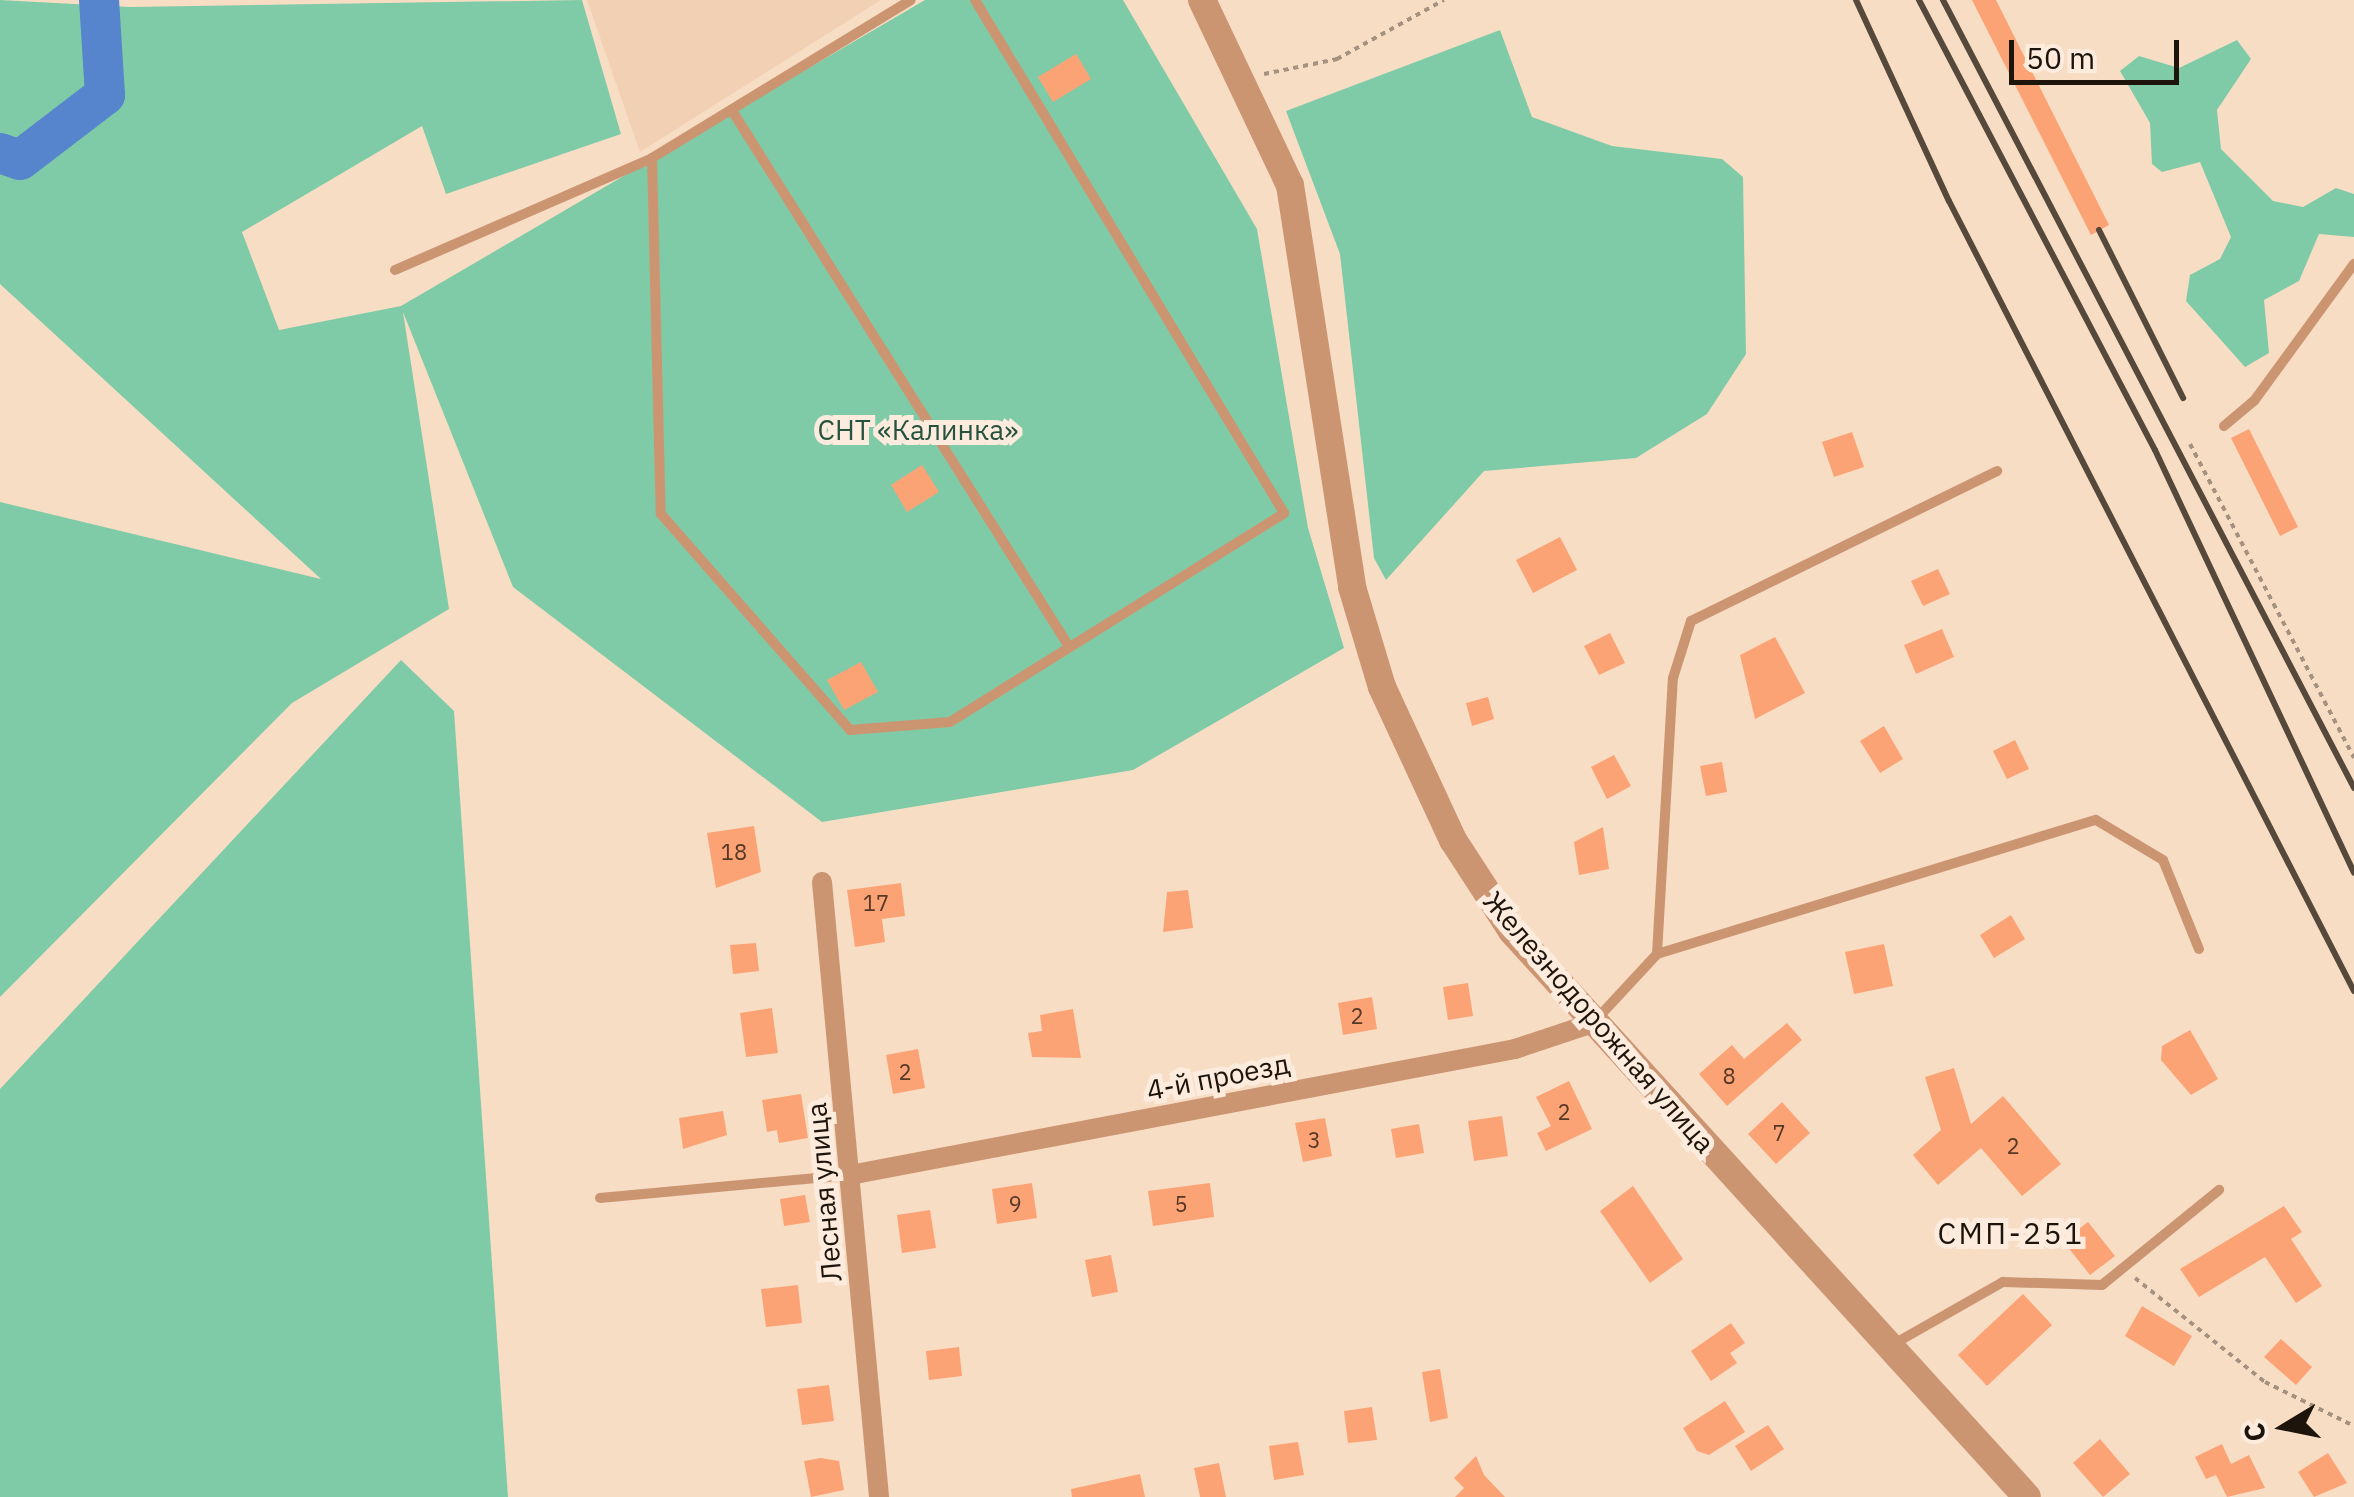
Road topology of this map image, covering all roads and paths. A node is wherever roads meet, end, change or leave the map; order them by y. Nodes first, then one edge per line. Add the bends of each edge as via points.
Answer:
1 (910, 0) edge
2 (975, 0) edge
3 (1202, 0) edge
4 (1444, 0) edge
5 (1240, 72) junction
6 (733, 112) junction
7 (652, 158) junction
8 (2354, 264) edge
9 (395, 270) dead end
10 (2224, 426) dead end
11 (2190, 444) dead end
12 (1997, 472) dead end
13 (1068, 646) junction
14 (2354, 758) edge
15 (822, 882) dead end
16 (2199, 949) dead end
17 (1657, 954) junction
18 (1593, 1023) junction
19 (850, 1175) junction
20 (2219, 1190) dead end
21 (600, 1198) dead end
22 (2124, 1270) junction
23 (1892, 1346) junction
24 (2354, 1426) edge
25 (880, 1497) edge
26 (2026, 1497) edge

1 - 6 lane
2 - 13 lane via 1284,513
3 - 5 street, Железнодорожная улица
4 - 5 path via 1336,59 1283,75
5 - 18 street, Железнодорожная улица via 1290,185 1307,248 1340,525 1382,687 1480,888
6 - 7 lane
6 - 13 lane
7 - 9 lane
7 - 13 lane via 661,514 850,730 950,722
8 - 10 lane via 2254,401
11 - 14 path
12 - 17 lane via 1690,621 1673,678
15 - 19 street, Лесная улица
16 - 17 lane via 2163,860 2096,820
17 - 18 lane
18 - 19 street, 4-й проезд via 1515,1049
18 - 23 street, Железнодорожная улица
19 - 21 lane
19 - 25 street, Лесная улица
20 - 22 lane
22 - 23 lane via 2102,1285 2003,1282
22 - 24 path via 2266,1382
23 - 26 street, Железнодорожная улица

